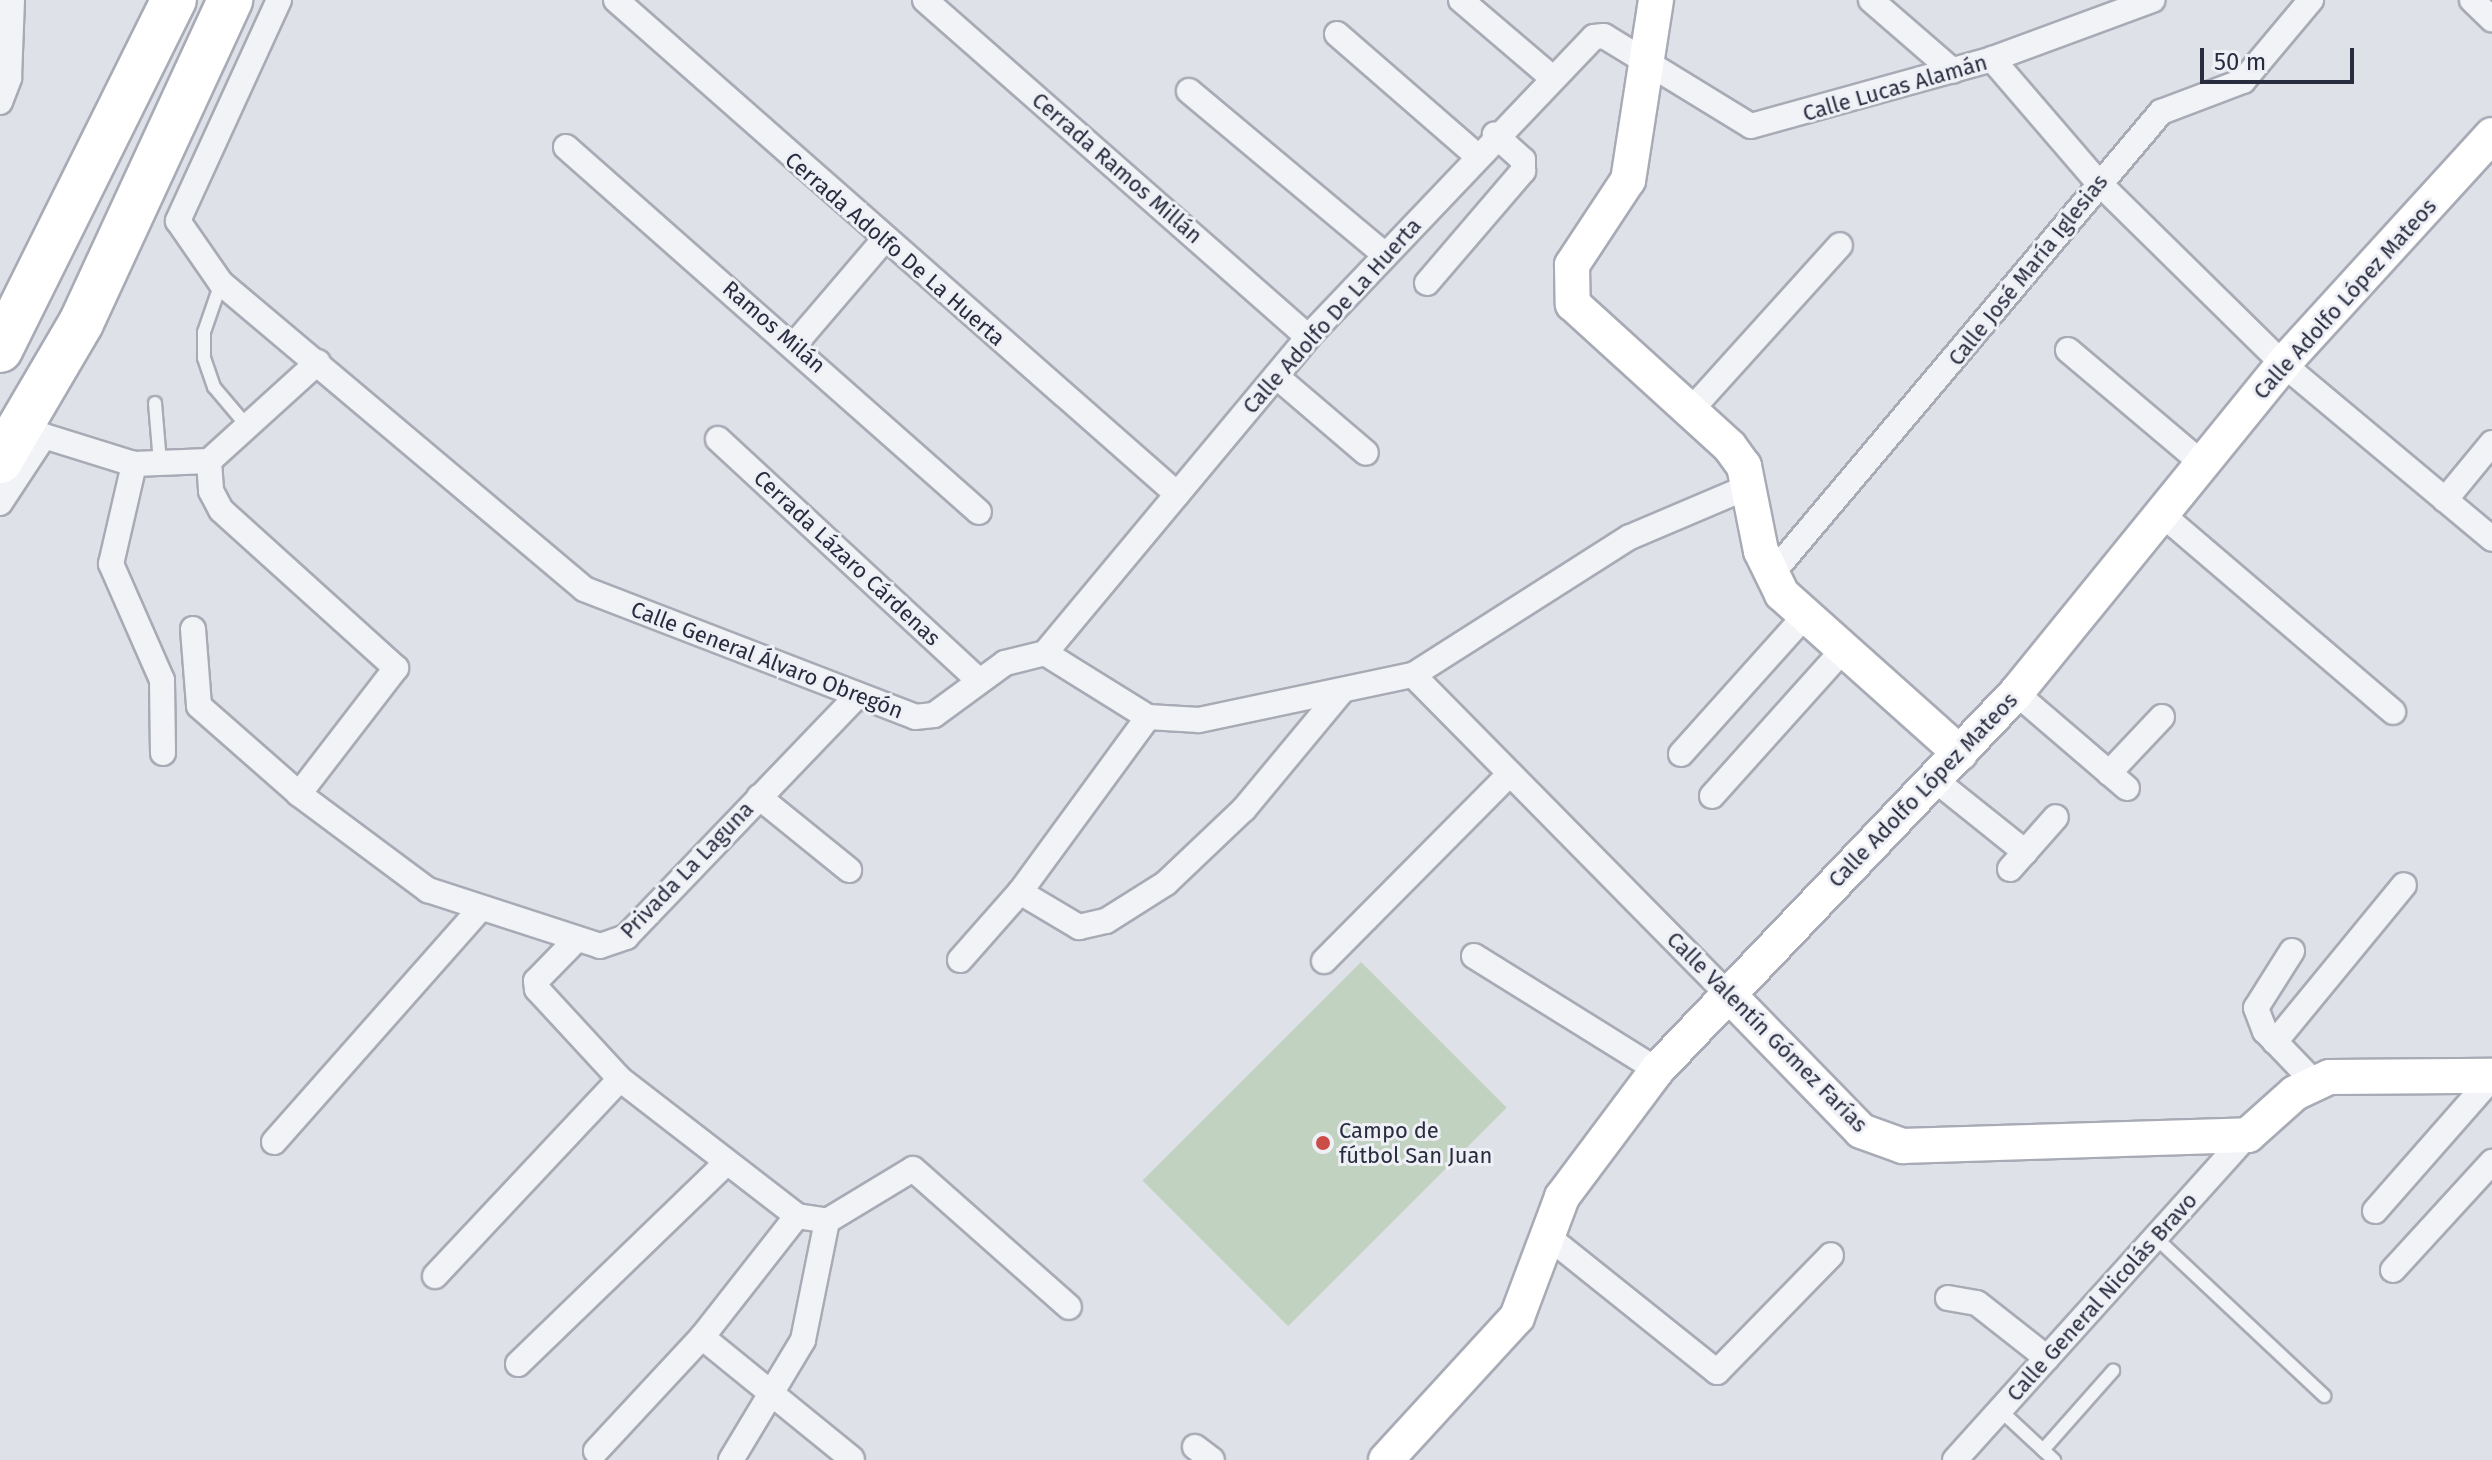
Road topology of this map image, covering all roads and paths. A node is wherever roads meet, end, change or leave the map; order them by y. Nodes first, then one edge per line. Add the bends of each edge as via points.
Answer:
1 (12, 0) edge
2 (148, 0) edge
3 (174, 0) edge
4 (209, 0) edge
5 (230, 0) edge
6 (279, 0) edge
7 (616, 0) edge
8 (925, 0) edge
9 (1461, 0) edge
10 (1656, 0) edge
11 (1871, 0) edge
12 (2152, 0) edge
13 (2311, 0) edge
14 (2472, 0) edge
15 (2492, 19) edge
16 (1337, 34) dead end
17 (1992, 59) junction
18 (1646, 63) junction
19 (1953, 71) junction
20 (1550, 76) junction
21 (1189, 91) dead end
22 (0, 102) edge
23 (1495, 135) junction
24 (2492, 135) edge
25 (566, 147) dead end
26 (1476, 155) junction
27 (2097, 181) junction
28 (883, 241) junction
29 (1840, 245) dead end
30 (1385, 255) junction
31 (221, 283) junction
32 (1427, 283) dead end
33 (0, 290) edge
34 (1308, 337) junction
35 (795, 344) junction
36 (2068, 350) dead end
37 (318, 362) junction
38 (14, 364) edge
39 (2283, 364) junction
40 (1276, 376) junction
41 (155, 403) dead end
42 (1691, 410) junction
43 (0, 426) edge
44 (247, 426) junction
45 (718, 439) dead end
46 (2492, 443) edge
47 (1366, 453) dead end
48 (0, 461) edge
49 (209, 461) junction
50 (160, 463) junction
51 (134, 464) junction
52 (2204, 465) junction
53 (1750, 486) junction
54 (1177, 494) junction
55 (2445, 500) junction
56 (0, 503) edge
57 (979, 512) dead end
58 (2165, 517) junction
59 (2492, 539) edge
60 (1770, 576) junction
61 (1805, 616) junction
62 (193, 629) dead end
63 (1843, 650) junction
64 (1045, 653) junction
65 (1413, 675) junction
66 (976, 678) junction
67 (1341, 692) junction
68 (2016, 693) junction
69 (857, 696) junction
70 (2393, 712) dead end
71 (1148, 717) junction
72 (2162, 717) dead end
73 (163, 753) dead end
74 (1960, 753) junction
75 (1681, 754) dead end
76 (1510, 774) junction
77 (1934, 779) junction
78 (299, 794) junction
79 (1712, 796) dead end
80 (759, 797) junction
81 (2056, 817) dead end
82 (849, 870) dead end
83 (2404, 885) dead end
84 (1020, 892) junction
85 (480, 909) junction
86 (576, 940) junction
87 (2292, 951) dead end
88 (1474, 956) dead end
89 (960, 960) dead end
90 (1324, 961) dead end
91 (1728, 994) junction
92 (2275, 1042) junction
93 (1657, 1070) junction
94 (2492, 1077) edge
95 (620, 1079) junction
96 (2313, 1081) junction
97 (2248, 1135) junction
98 (274, 1142) dead end
99 (2492, 1162) edge
100 (726, 1163) junction
101 (2375, 1211) dead end
102 (797, 1216) junction
103 (827, 1221) junction
104 (1546, 1235) junction
105 (2156, 1238) junction
106 (1831, 1255) dead end
107 (2393, 1270) dead end
108 (435, 1276) dead end
109 (1948, 1298) dead end
110 (1069, 1307) dead end
111 (702, 1337) junction
112 (2047, 1358) junction
113 (518, 1364) dead end
114 (2113, 1371) dead end
115 (773, 1390) junction
116 (2324, 1396) dead end
117 (2000, 1410) junction
118 (2043, 1450) junction
119 (596, 1451) dead end
120 (852, 1459) edge
121 (731, 1460) edge
122 (1386, 1460) edge
123 (1955, 1460) edge
124 (2054, 1460) edge

1 - 22 street via 9,78
2 - 33 highway
3 - 38 highway
4 - 38 highway
5 - 48 highway via 81,323
6 - 31 street, Calle General Álvaro Obregón via 178,221
7 - 28 street, Cerrada Adolfo De La Huerta
8 - 34 street, Cerrada Ramos Millán
9 - 20 street
10 - 18 main road
11 - 19 street
12 - 17 street, Calle Lucas Alamán
13 - 27 street, Calle José María Iglesias via 2243,81 2161,112
14 - 15 street
16 - 26 street
17 - 19 street, Calle Lucas Alamán
17 - 27 street
18 - 19 street, Calle Lucas Alamán via 1751,126
18 - 20 street, Calle Adolfo De La Huerta via 1594,37
18 - 42 main road via 1628,180 1572,265 1567,286 1573,304
20 - 23 street, Calle Adolfo De La Huerta
21 - 30 street
23 - 26 street, Calle Adolfo De La Huerta
23 - 32 street via 1523,160 1523,171
24 - 39 main road, Calle Adolfo López Mateos
25 - 35 street, Ramos Milán
26 - 30 street, Calle Adolfo De La Huerta
27 - 39 street
27 - 60 street, Calle José María Iglesias via 2017,289
28 - 35 street
28 - 54 street, Cerrada Adolfo De La Huerta
29 - 42 street
30 - 34 street, Calle Adolfo De La Huerta
31 - 37 street, Calle General Álvaro Obregón
31 - 44 lane via 204,332 204,358 214,387
34 - 40 street, Calle Adolfo De La Huerta
35 - 57 street, Ramos Milán
36 - 52 street
37 - 44 street
37 - 69 street, Calle General Álvaro Obregón via 584,589
38 - 43 highway
39 - 52 main road, Calle Adolfo López Mateos
39 - 55 street
40 - 47 street
40 - 54 street, Calle Adolfo De La Huerta
41 - 50 lane
42 - 53 main road via 1730,447
44 - 49 street
45 - 66 street, Cerrada Lázaro Cárdenas
46 - 55 street
49 - 50 street
49 - 78 street via 211,491 221,510 396,668
50 - 51 street
51 - 56 street via 44,436
51 - 73 street via 111,564 162,680
52 - 58 main road, Calle Adolfo López Mateos
53 - 60 main road
53 - 65 street via 1630,537
54 - 64 street, Calle Adolfo De La Huerta
55 - 59 street
58 - 68 main road, Calle Adolfo López Mateos
58 - 70 street
60 - 61 main road
61 - 63 main road
61 - 75 street
62 - 78 street, Privada La Laguna via 199,706
63 - 74 main road
63 - 79 street
64 - 66 street, Calle General Álvaro Obregón
64 - 71 street
65 - 67 street
65 - 76 street, Calle Valentín Gómez Farías
66 - 69 street, Calle General Álvaro Obregón via 924,719
67 - 71 street via 1199,720
67 - 84 street via 1244,809 1166,883 1106,921 1079,927
68 - 72 street via 2118,780
68 - 74 main road, Calle Adolfo López Mateos
69 - 80 street, Privada La Laguna
71 - 84 street
74 - 77 main road, Calle Adolfo López Mateos
76 - 90 street
76 - 91 street, Calle Valentín Gómez Farías
77 - 81 street via 2018,860
77 - 91 main road, Calle Adolfo López Mateos
78 - 85 street, Privada La Laguna via 428,890
80 - 82 street
80 - 86 street, Privada La Laguna via 626,937 600,946
83 - 92 street
84 - 89 street
85 - 86 street, Privada La Laguna
85 - 98 street
86 - 95 street via 535,986
87 - 92 street via 2256,1008
88 - 93 street
91 - 93 main road, Calle Adolfo López Mateos
91 - 97 main road, Calle Valentín Gómez Farías via 1861,1131 1881,1141
92 - 96 street
93 - 104 main road, Calle Adolfo López Mateos via 1583,1160
94 - 96 main road
94 - 101 street
95 - 100 street
95 - 108 street
96 - 97 main road
97 - 105 street, Calle General Nicolás Bravo
99 - 107 street
100 - 102 street
100 - 113 street
102 - 103 street
102 - 111 street
103 - 110 street via 913,1169
103 - 115 street via 813,1315
104 - 106 street via 1717,1372
104 - 122 main road, Calle Adolfo López Mateos via 1508,1330
105 - 112 street, Calle General Nicolás Bravo
105 - 116 lane
109 - 112 street via 1977,1303
111 - 115 street
111 - 119 street
112 - 117 street, Calle General Nicolás Bravo
114 - 118 lane
115 - 120 street
115 - 121 street
117 - 118 lane
117 - 123 street, Calle General Nicolás Bravo
118 - 124 lane

